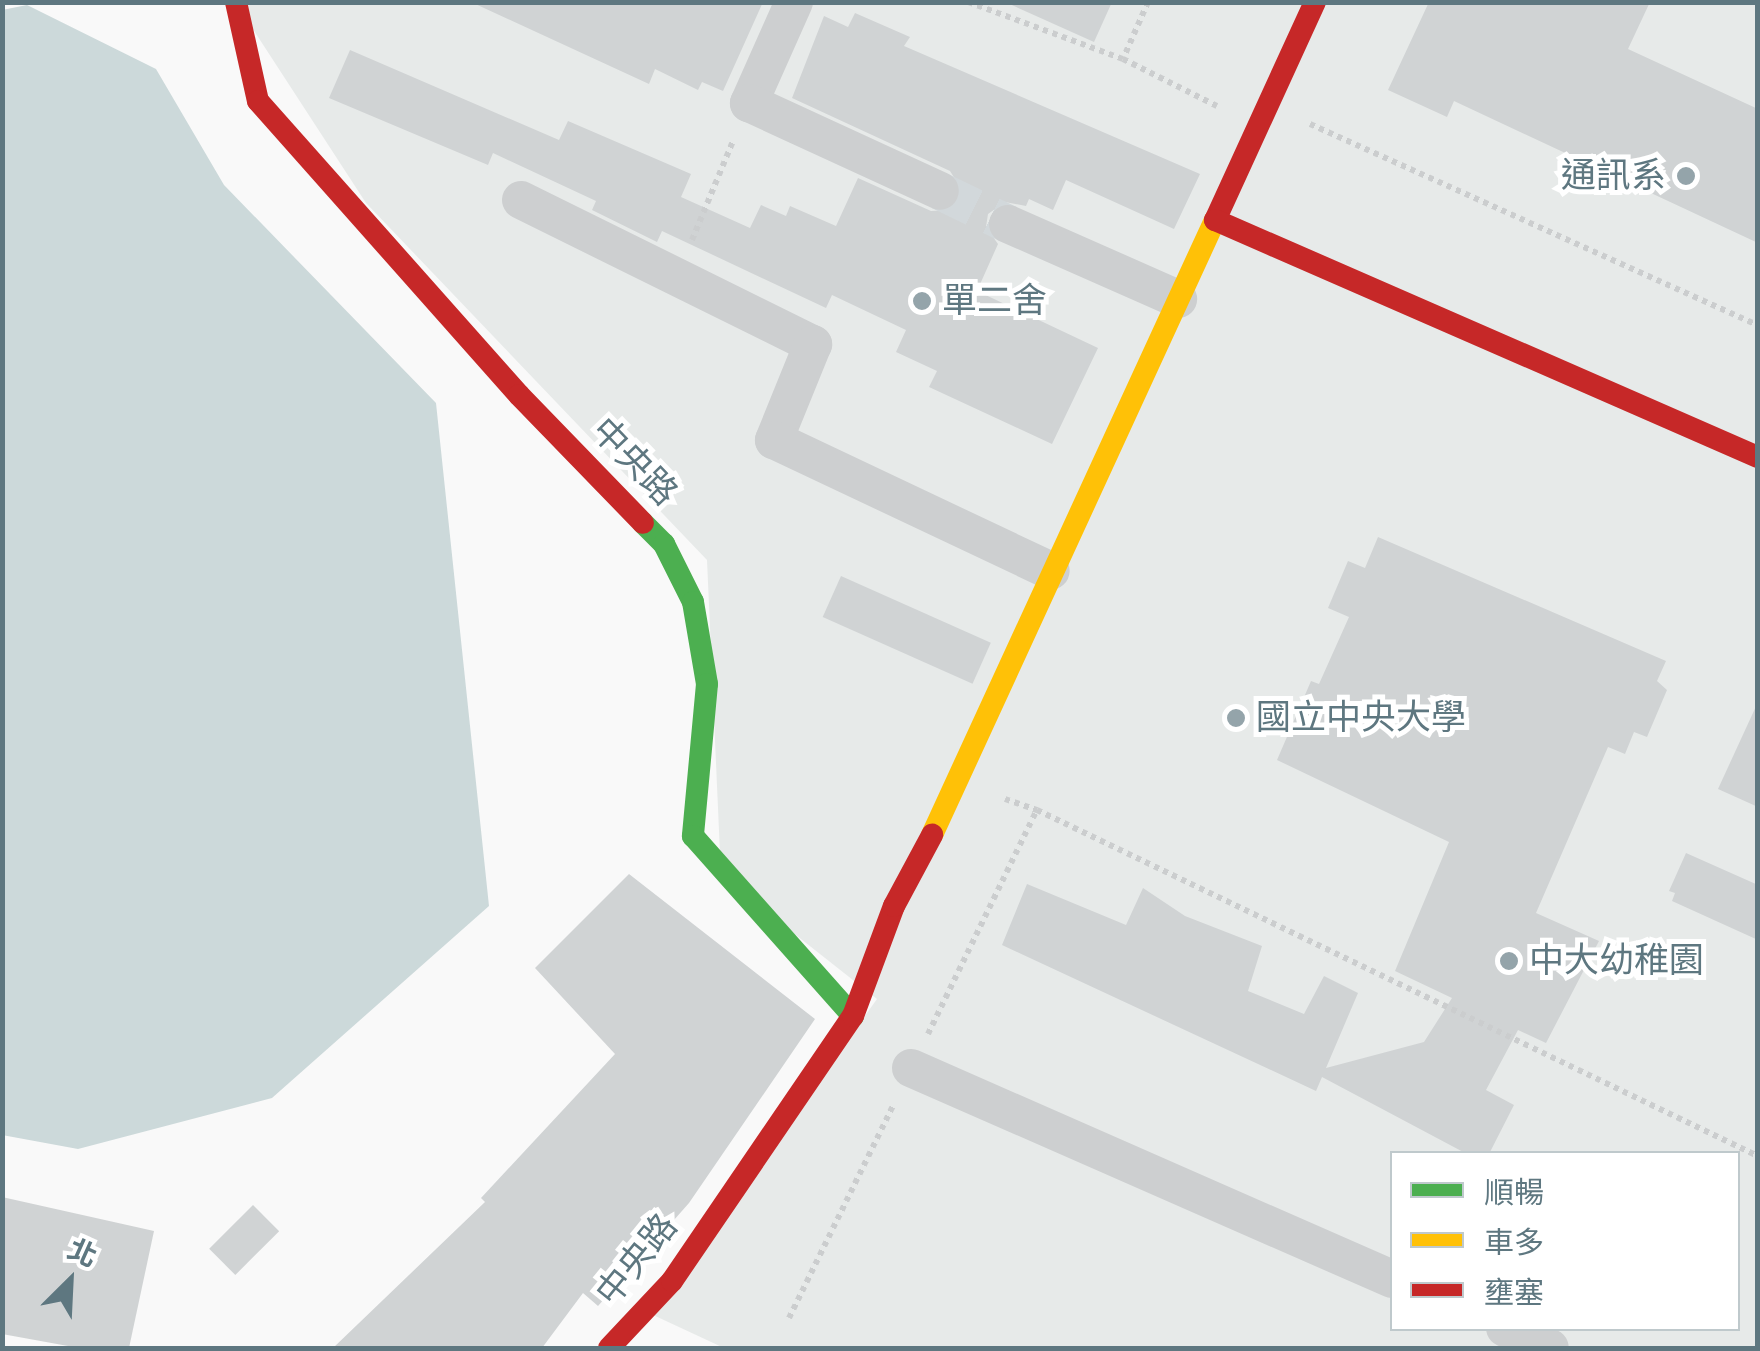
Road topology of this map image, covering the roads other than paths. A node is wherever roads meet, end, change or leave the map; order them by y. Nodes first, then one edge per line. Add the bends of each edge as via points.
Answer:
1 (236, 2) edge
2 (794, 2) edge
3 (1314, 2) edge
4 (940, 192) tunnel mouth
5 (521, 200) dead end
6 (1215, 220) junction
7 (1008, 224) tunnel mouth
8 (1178, 299) junction
9 (1758, 457) edge
10 (1051, 570) junction
11 (853, 1016) junction
12 (911, 1068) road end
13 (1390, 1278) edge
14 (1512, 1331) edge
15 (609, 1348) edge
16 (1550, 1348) edge

1 - 11 street, 中央路 via 258,102 519,394 664,544 693,602 707,684 694,836
2 - 4 street via 749,102
3 - 6 street, 中央路
5 - 10 street via 814,344 774,440
6 - 8 street, 中央路
6 - 9 street
7 - 8 street
8 - 10 street, 中央路
10 - 11 street, 中央路 via 960,783 894,906
11 - 15 street, 中央路 via 672,1281
12 - 13 street
14 - 16 street

